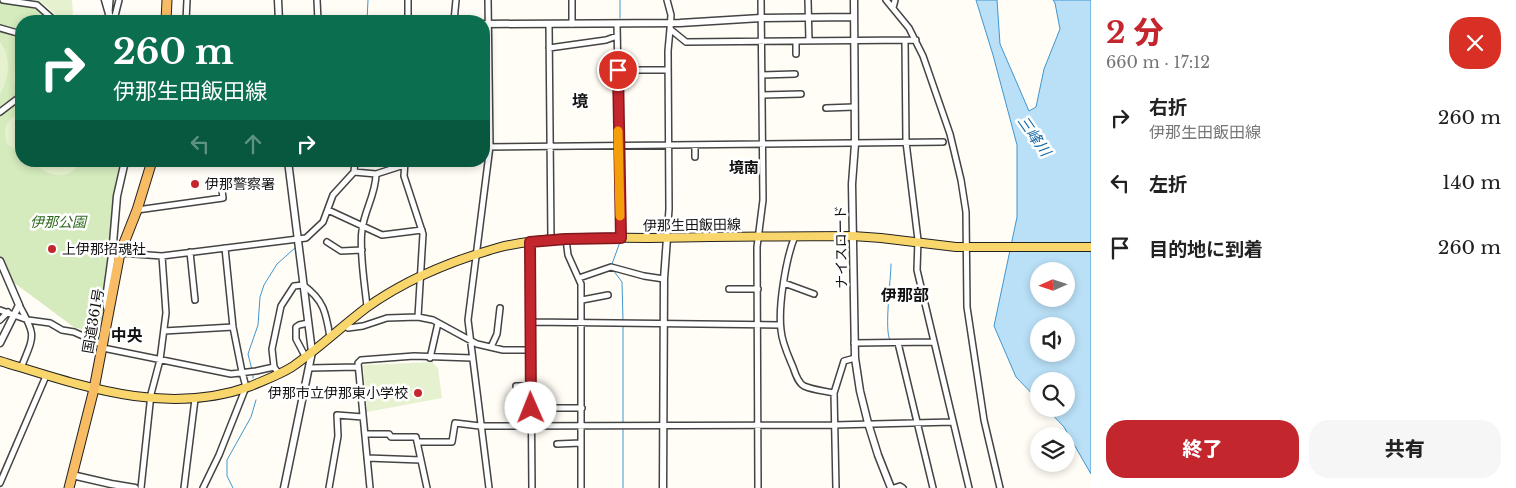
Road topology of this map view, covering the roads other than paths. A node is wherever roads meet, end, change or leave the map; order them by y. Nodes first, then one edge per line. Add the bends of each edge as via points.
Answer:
1 (3, 0) edge
2 (106, 0) edge
3 (110, 0) edge
4 (119, 0) edge
5 (167, 0) edge
6 (187, 0) edge
7 (278, 0) edge
8 (317, 0) edge
9 (408, 0) edge
10 (456, 0) edge
11 (488, 0) edge
12 (572, 0) edge
13 (667, 0) edge
14 (761, 0) edge
15 (808, 0) edge
16 (854, 0) edge
17 (886, 0) edge
18 (895, 0) edge
19 (893, 8) junction
20 (48, 15) edge
21 (109, 15) edge
22 (110, 15) edge
23 (115, 15) edge
24 (166, 15) edge
25 (186, 15) edge
26 (279, 15) edge
27 (318, 15) edge
28 (408, 15) edge
29 (455, 15) edge
30 (487, 15) edge
31 (808, 17) junction
32 (853, 17) junction
33 (761, 18) junction
34 (490, 24) edge
35 (549, 24) junction
36 (572, 24) junction
37 (617, 24) junction
38 (670, 26) junction
39 (0, 28) edge
40 (15, 32) edge
41 (618, 36) junction
42 (916, 40) junction
43 (796, 41) junction
44 (809, 41) junction
45 (854, 41) junction
46 (905, 41) junction
47 (761, 42) junction
48 (549, 48) junction
49 (796, 54) dead end
50 (620, 70) junction
51 (668, 70) junction
52 (795, 74) dead end
53 (762, 75) junction
54 (762, 94) junction
55 (801, 94) dead end
56 (15, 101) edge
57 (854, 107) junction
58 (826, 108) dead end
59 (0, 112) edge
60 (490, 116) edge
61 (906, 142) junction
62 (943, 142) dead end
63 (762, 144) junction
64 (855, 144) junction
65 (620, 145) junction
66 (669, 145) junction
67 (695, 145) junction
68 (490, 146) joint
69 (549, 146) junction
70 (695, 157) dead end
71 (124, 167) edge
72 (150, 167) edge
73 (289, 167) edge
74 (353, 167) edge
75 (394, 167) edge
76 (405, 167) edge
77 (487, 167) edge
78 (354, 172) junction
79 (376, 174) junction
80 (222, 190) dead end
81 (137, 210) junction
82 (328, 210) junction
83 (362, 227) junction
84 (422, 230) junction
85 (795, 236) junction
86 (853, 236) junction
87 (759, 237) junction
88 (621, 238) junction
89 (667, 238) junction
90 (566, 239) junction
91 (297, 240) junction
92 (551, 240) junction
93 (327, 242) dead end
94 (530, 242) junction
95 (918, 243) junction
96 (967, 247) junction
97 (1091, 247) edge
98 (226, 248) junction
99 (362, 250) junction
100 (190, 252) junction
101 (120, 253) junction
102 (476, 254) junction
103 (162, 256) junction
104 (0, 261) edge
105 (3, 275) edge
106 (421, 277) junction
107 (579, 278) junction
108 (664, 278) junction
109 (784, 283) junction
110 (303, 285) junction
111 (729, 289) dead end
112 (758, 289) junction
113 (814, 294) dead end
114 (608, 295) dead end
115 (195, 300) dead end
116 (582, 300) junction
117 (19, 305) junction
118 (368, 308) junction
119 (500, 308) dead end
120 (0, 310) edge
121 (11, 313) junction
122 (108, 314) junction
123 (418, 317) junction
124 (0, 320) edge
125 (28, 320) junction
126 (530, 322) junction
127 (308, 323) junction
128 (438, 323) junction
129 (581, 324) junction
130 (664, 324) junction
131 (758, 324) junction
132 (346, 325) junction
133 (780, 325) junction
134 (233, 327) junction
135 (164, 331) junction
136 (330, 337) junction
137 (469, 338) junction
138 (934, 342) junction
139 (0, 343) edge
140 (854, 343) junction
141 (898, 343) junction
142 (103, 346) junction
143 (491, 347) junction
144 (531, 350) junction
145 (308, 354) junction
146 (430, 358) junction
147 (472, 358) junction
148 (855, 358) junction
149 (160, 360) junction
150 (0, 361) edge
151 (358, 367) junction
152 (21, 368) junction
153 (309, 368) junction
154 (277, 371) junction
155 (242, 372) junction
156 (46, 376) junction
157 (516, 386) dead end
158 (531, 386) junction
159 (246, 387) junction
160 (94, 389) junction
161 (834, 393) junction
162 (151, 398) junction
163 (195, 399) junction
164 (531, 408) junction
165 (582, 408) junction
166 (363, 417) junction
167 (953, 422) junction
168 (868, 423) junction
169 (918, 423) junction
170 (581, 425) junction
171 (758, 425) junction
172 (834, 425) junction
173 (480, 426) junction
174 (531, 426) junction
175 (664, 426) junction
176 (365, 434) junction
177 (417, 442) junction
178 (557, 444) dead end
179 (581, 444) junction
180 (367, 458) junction
181 (421, 460) junction
182 (0, 468) edge
183 (6, 470) junction
184 (72, 475) junction
185 (0, 484) edge
186 (69, 488) edge
187 (135, 488) edge
188 (141, 488) edge
189 (184, 488) edge
190 (203, 488) edge
191 (284, 488) edge
192 (329, 488) edge
193 (370, 488) edge
194 (427, 488) edge
195 (488, 488) edge
196 (532, 488) edge
197 (581, 488) edge
198 (663, 488) edge
199 (758, 488) edge
200 (836, 488) edge
201 (893, 488) edge
202 (902, 488) edge
203 (934, 488) edge
204 (969, 488) edge
205 (1000, 488) edge

1 - 20 street via 37,5
2 - 21 street
3 - 22 street
4 - 23 street
5 - 24 highway
6 - 25 street
7 - 26 street
8 - 27 street
9 - 28 street
10 - 29 street
11 - 30 street
12 - 36 street
13 - 38 street
14 - 33 street
15 - 31 street
16 - 32 street, ナイスロード
17 - 19 street
18 - 19 street
19 - 42 street
31 - 32 street
31 - 33 street
31 - 44 street
32 - 45 street, ナイスロード
33 - 38 street
33 - 47 street
34 - 35 street
35 - 36 street
35 - 48 street
36 - 37 street
37 - 38 street
37 - 41 street
38 - 47 street via 686,42
38 - 51 street
39 - 40 street
41 - 48 street
41 - 50 street
42 - 46 street
42 - 96 street via 942,109 961,180
43 - 44 street
43 - 47 street
43 - 49 street
44 - 45 street
45 - 46 street
45 - 57 street, ナイスロード
46 - 61 street
47 - 53 street
48 - 69 street
50 - 51 street
50 - 65 street
51 - 66 street
52 - 53 street
53 - 54 street
54 - 55 street
54 - 63 street
56 - 59 street
57 - 58 street
57 - 64 street, ナイスロード
60 - 68 street
61 - 62 street
61 - 64 street
61 - 95 street
63 - 64 street
63 - 67 street
63 - 87 street via 763,200
64 - 86 street, ナイスロード
65 - 66 street
65 - 69 street
65 - 88 street
66 - 67 street
66 - 89 street
67 - 70 street
68 - 69 street
69 - 92 street
71 - 122 street via 117,196 106,299
72 - 81 highway, 国道361号
73 - 91 street
74 - 78 street
75 - 79 street
76 - 84 street via 406,184
77 - 102 street
78 - 79 street
78 - 82 street via 333,195
79 - 83 street via 376,184
80 - 81 street via 224,198
81 - 101 highway, 国道361号
82 - 83 street
82 - 91 street via 323,222 306,238
83 - 84 street via 382,235
83 - 99 street
84 - 106 street
85 - 86 main road, 伊那生田飯田線
85 - 87 main road, 伊那生田飯田線
85 - 109 street via 790,244
86 - 95 main road, 伊那生田飯田線
86 - 140 street, ナイスロード
87 - 89 main road, 伊那生田飯田線
87 - 112 street
88 - 89 main road, 伊那生田飯田線
88 - 90 main road, 伊那生田飯田線
89 - 108 street
90 - 92 main road, 伊那生田飯田線
90 - 107 street via 568,255
91 - 98 street
91 - 110 street
92 - 94 main road, 伊那生田飯田線
93 - 99 street via 341,251
94 - 102 main road, 伊那生田飯田線
94 - 126 street
95 - 96 main road, 伊那生田飯田線
95 - 138 street via 917,270
96 - 97 main road, 伊那生田飯田線
96 - 205 street via 967,307 974,364
98 - 100 street
98 - 134 street
99 - 118 street
100 - 103 street
100 - 115 street
101 - 103 street
101 - 122 highway, 国道361号
102 - 106 main road, 伊那生田飯田線
102 - 137 street
103 - 135 street
104 - 105 street
105 - 117 street
106 - 118 main road, 伊那生田飯田線
106 - 123 street
107 - 108 street via 611,267
107 - 116 street
108 - 130 street
109 - 113 street
109 - 133 street
110 - 127 street
110 - 136 street via 326,311
110 - 154 street via 294,286 281,306 272,349
111 - 112 street
112 - 131 street
114 - 116 street
116 - 129 street
117 - 121 street
117 - 125 street
118 - 132 main road, 伊那生田飯田線
119 - 143 street via 497,334
120 - 121 street
121 - 124 street
121 - 125 street
121 - 139 street
122 - 142 highway, 国道361号
123 - 128 street
123 - 132 street via 387,318 348,328
125 - 142 street via 50,323
125 - 152 street via 33,338
126 - 129 street
126 - 144 street
127 - 145 street
127 - 145 street via 296,327 296,339
128 - 137 street
128 - 146 street
129 - 130 street
129 - 165 street
130 - 131 street
130 - 175 street
131 - 133 street
131 - 171 street
132 - 136 main road, 伊那生田飯田線
133 - 161 street via 798,380 803,386
134 - 135 street
134 - 155 street
135 - 149 street
136 - 145 main road, 伊那生田飯田線
137 - 143 street via 477,344
137 - 147 street
138 - 141 street
138 - 167 street
140 - 141 street
140 - 148 street, ナイスロード
141 - 169 street
142 - 149 street
142 - 160 highway, 国道361号
143 - 144 street
144 - 158 street
145 - 153 street
145 - 154 main road, 伊那生田飯田線
146 - 147 street
146 - 151 street via 361,360
147 - 173 street
148 - 161 street via 844,362
148 - 168 street, ナイスロード
149 - 155 street via 231,374
149 - 162 street
150 - 152 main road, 伊那生田飯田線
151 - 153 street
151 - 166 street
152 - 156 main road, 伊那生田飯田線
153 - 191 street
154 - 155 street
154 - 159 main road, 伊那生田飯田線
155 - 159 street
156 - 160 main road, 伊那生田飯田線
156 - 183 street
157 - 158 street
158 - 164 street
159 - 163 main road, 伊那生田飯田線
159 - 190 street
160 - 162 main road, 伊那生田飯田線
160 - 184 highway, 国道361号
161 - 172 street
162 - 163 main road, 伊那生田飯田線
162 - 188 street
163 - 189 street
164 - 165 street
164 - 174 street
165 - 170 street
166 - 176 street
166 - 192 street via 337,415 338,436
167 - 169 street
167 - 204 street
168 - 169 street
168 - 172 street
168 - 201 street, ナイスロード
169 - 203 street
170 - 174 street
170 - 175 street
170 - 179 street
171 - 172 street
171 - 175 street
171 - 199 street
172 - 200 street
173 - 174 street
173 - 177 street via 455,423 452,442
173 - 195 street
174 - 196 street
175 - 198 street
176 - 177 street via 416,437
176 - 180 street
177 - 181 street
178 - 179 street
179 - 197 street
180 - 181 street
180 - 193 street
181 - 194 street
182 - 183 street
183 - 185 street
184 - 186 highway, 国道361号
184 - 187 street
201 - 202 street

